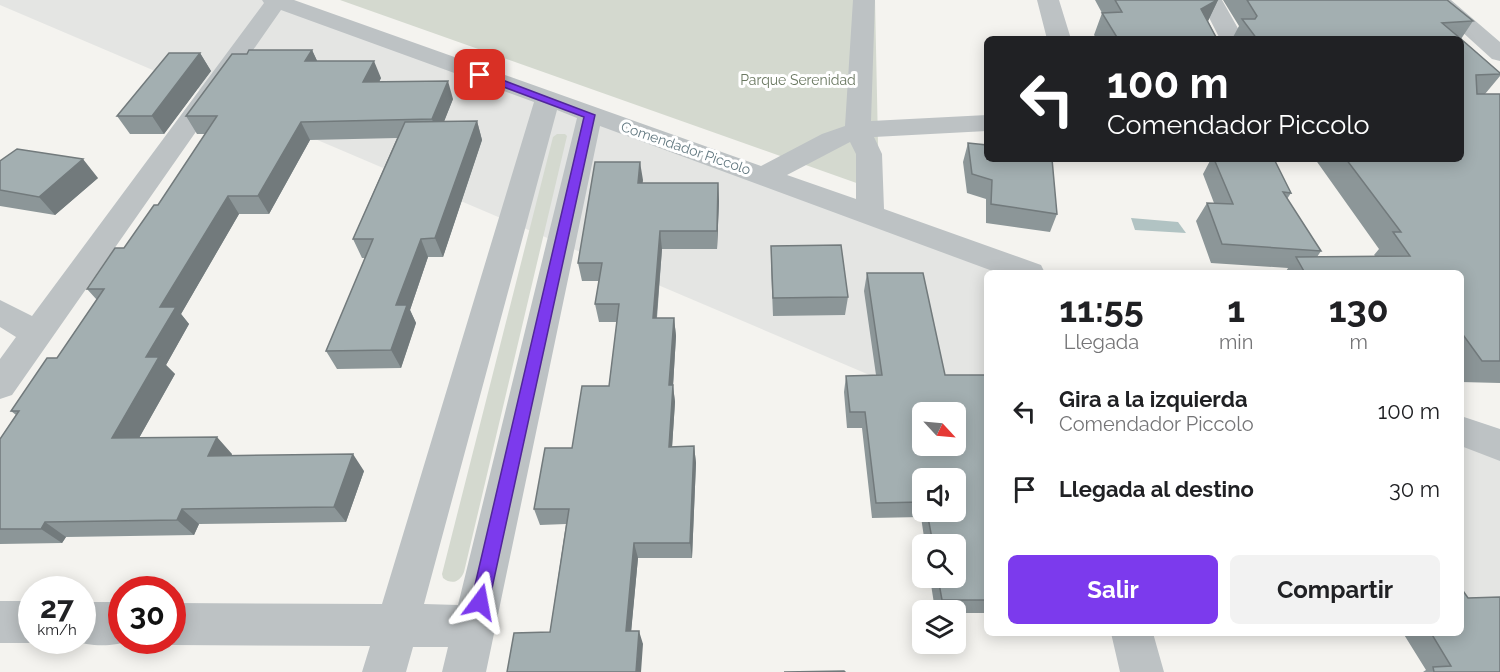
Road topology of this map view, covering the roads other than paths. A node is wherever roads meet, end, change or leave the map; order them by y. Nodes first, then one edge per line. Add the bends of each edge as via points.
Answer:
1 (864, 0) edge
2 (1048, 0) edge
3 (1211, 0) edge
4 (1438, 0) edge
5 (275, 1) edge
6 (1058, 36) edge
7 (1230, 36) edge
8 (1500, 54) edge
9 (547, 100) junction
10 (590, 115) junction
11 (984, 123) edge
12 (858, 130) junction
13 (765, 175) junction
14 (870, 214) junction
15 (1022, 270) edge
16 (0, 312) edge
17 (37, 334) junction
18 (0, 385) edge
19 (1464, 432) edge
20 (1500, 446) edge
21 (0, 622) edge
22 (18, 622) edge
23 (186, 624) edge
24 (398, 626) junction
25 (475, 626) junction
26 (1133, 636) edge
27 (384, 672) edge
28 (464, 672) edge
29 (1142, 672) edge

1 - 12 street
2 - 6 street
3 - 7 street
4 - 8 street
5 - 9 street, Comendador Piccolo
5 - 17 street
9 - 10 street, Comendador Piccolo
9 - 24 street
10 - 13 street, Comendador Piccolo
10 - 25 street
11 - 12 street
12 - 13 street
12 - 14 street via 869,154
13 - 14 street, Comendador Piccolo
14 - 15 street, Comendador Piccolo
16 - 17 street
17 - 18 street
19 - 20 street
21 - 22 street
23 - 24 street
24 - 25 street
24 - 27 street
25 - 28 street
26 - 29 street

